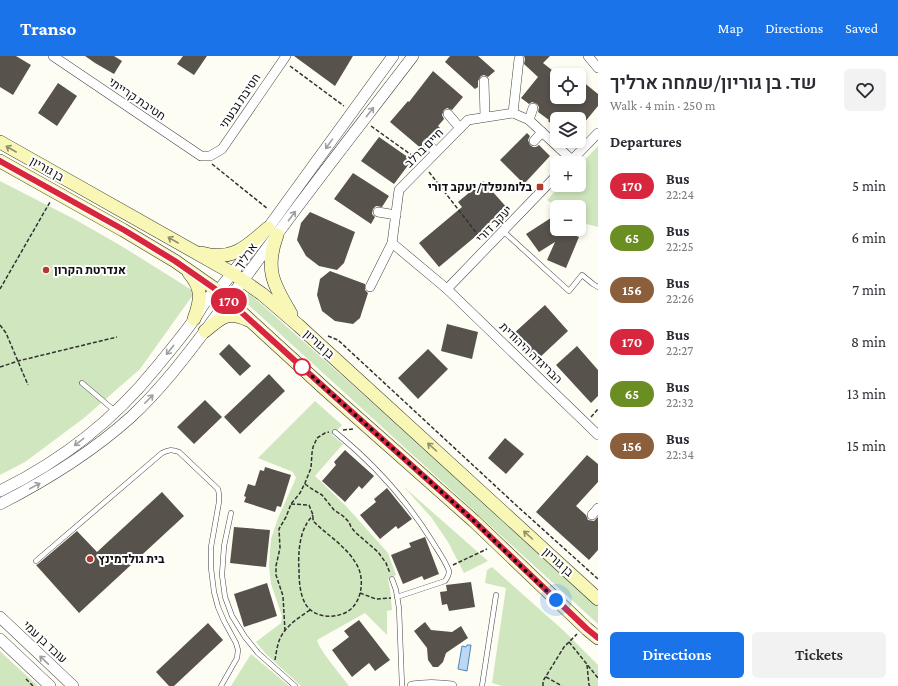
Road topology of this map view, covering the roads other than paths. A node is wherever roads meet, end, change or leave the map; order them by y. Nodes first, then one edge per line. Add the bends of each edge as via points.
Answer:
1 (53, 56) edge
2 (393, 56) edge
3 (413, 56) edge
4 (588, 56) edge
5 (281, 58) edge
6 (519, 59) dead end
7 (598, 68) edge
8 (484, 81) dead end
9 (533, 108) dead end
10 (513, 113) junction
11 (448, 114) dead end
12 (485, 117) junction
13 (529, 120) junction
14 (460, 128) junction
15 (542, 132) junction
16 (598, 133) edge
17 (550, 136) edge
18 (534, 141) dead end
19 (0, 142) edge
20 (428, 144) dead end
21 (436, 152) junction
22 (206, 156) joint
23 (576, 156) edge
24 (0, 161) edge
25 (550, 182) edge
26 (378, 212) dead end
27 (396, 215) junction
28 (503, 231) junction
29 (273, 232) junction
30 (392, 243) junction
31 (190, 250) junction
32 (184, 267) junction
33 (232, 273) junction
34 (244, 281) junction
35 (370, 287) dead end
36 (598, 287) edge
37 (447, 289) junction
38 (218, 291) junction
39 (228, 300) junction
40 (194, 319) junction
41 (252, 322) junction
42 (298, 325) junction
43 (205, 330) junction
44 (82, 383) dead end
45 (115, 411) junction
46 (131, 417) junction
47 (335, 432) road end
48 (598, 435) edge
49 (0, 491) edge
50 (0, 504) edge
51 (231, 513) dead end
52 (36, 561) dead end
53 (392, 579) road end
54 (496, 595) dead end
55 (397, 597) junction
56 (598, 599) edge
57 (0, 617) edge
58 (598, 638) edge
59 (0, 639) edge
60 (50, 686) edge
61 (73, 686) edge
62 (221, 686) edge
63 (295, 686) edge
64 (402, 686) edge
65 (412, 686) edge
66 (452, 686) edge
67 (482, 686) edge

1 - 22 street, חטיבת קרייתי
2 -> 29 street, ארליך via 277,216
29 -> 3 street, ארליך
4 - 7 street
5 - 22 street, חטיבת גבעתי via 222,149
6 - 10 street
8 - 12 street
9 - 13 street
10 - 12 street, חיים ברלב
10 - 13 street
11 - 14 street
12 - 14 street, חיים ברלב via 468,120
13 - 15 street
14 - 21 street, חיים ברלב
15 - 17 street
15 - 18 street
16 - 23 street
31 -> 19 main road, בן גוריון
20 - 21 street
21 - 27 street, חיים ברלב via 424,165 405,177 399,190
24 - 32 main road, בן גוריון via 124,230
25 - 28 street, יעקב דורי
26 - 27 street
27 - 30 street, חיים ברלב
28 - 36 lane via 569,291 582,275
28 - 37 street, יעקב דורי
29 - 31 main road via 239,252 222,256
29 - 33 street, ארליך
29 - 34 street, ארליך
29 - 42 main road via 271,259 274,282
30 - 35 street, חיים ברלב
30 - 37 street
31 - 33 main road, בן גוריון
32 - 38 main road, בן גוריון
32 - 40 main road via 200,294 199,307
33 - 34 main road, בן גוריון
33 - 38 street, ארליך
34 - 39 street, ארליך
34 - 42 main road, בן גוריון
37 - 48 street, הבריגדה היהודית
38 - 39 main road, בן גוריון
38 - 40 street, ארליך via 210,296
39 - 41 main road, בן גוריון
39 - 43 street, ארליך
40 -> 45 street, ארליך via 154,370
41 - 43 main road via 243,317 230,315
41 - 58 main road, בן גוריון via 474,521
56 -> 42 main road, בן גוריון
46 -> 43 street, ארליך via 164,383
44 - 45 lane
45 - 46 street
45 -> 49 street, ארליך via 60,456
50 -> 46 street, ארליך via 70,464
47 - 55 lane via 371,464 399,494 422,524 448,567 448,578
51 - 63 lane via 224,546 222,575 225,597 232,616 245,638 258,653
52 - 62 lane via 162,453 168,450 179,452 218,489 219,494 211,547 211,568 218,608 238,650 237,658
53 - 55 lane
54 - 67 lane
55 - 64 lane
61 -> 57 street, עובד בן עמי
59 - 60 street
65 - 66 street

